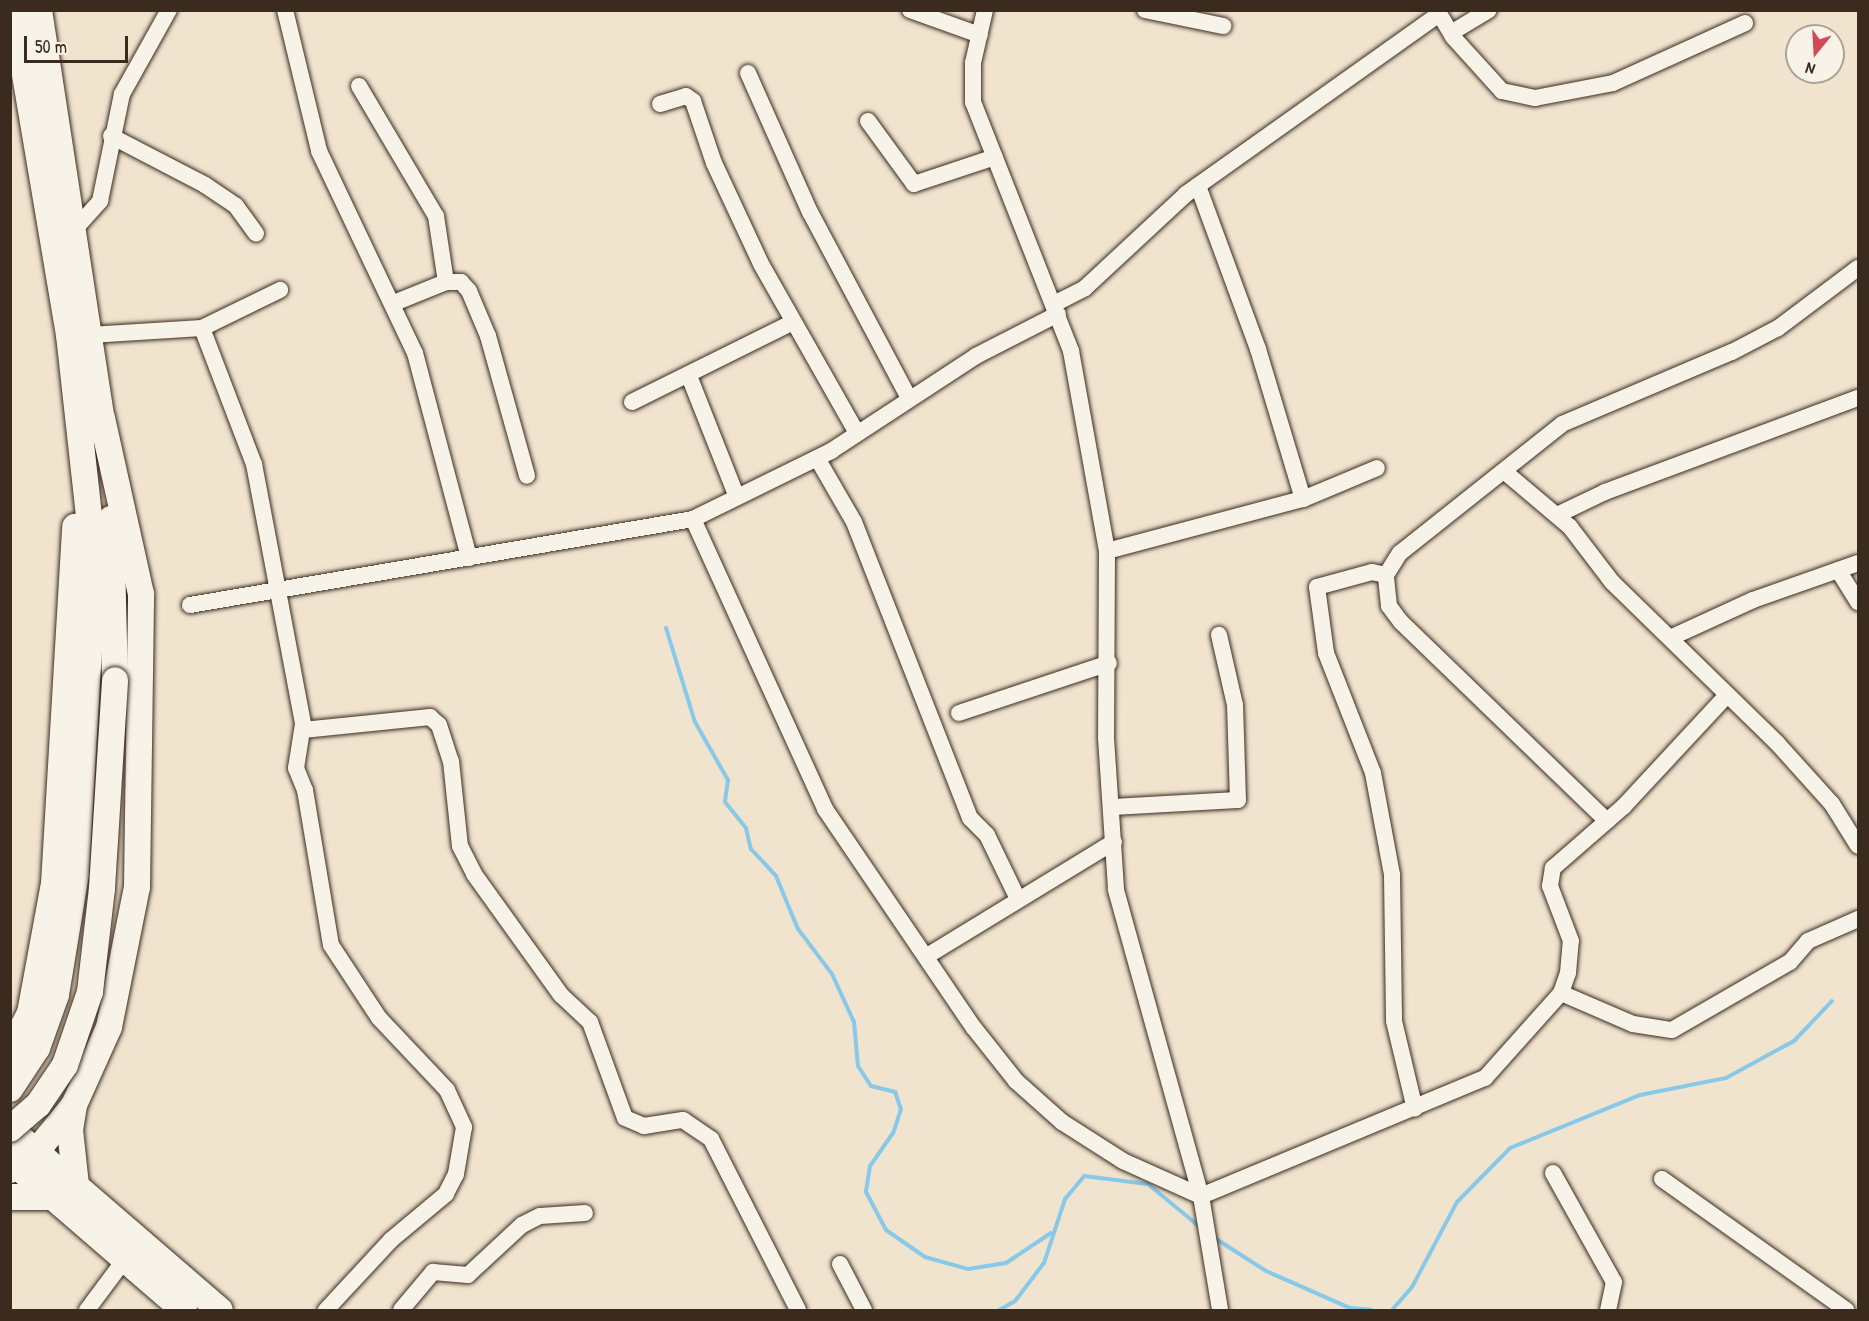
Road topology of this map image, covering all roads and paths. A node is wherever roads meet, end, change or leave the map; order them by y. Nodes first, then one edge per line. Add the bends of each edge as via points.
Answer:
1 (14, 10) edge
2 (39, 10) edge
3 (169, 10) edge
4 (285, 10) edge
5 (910, 10) edge
6 (985, 10) edge
7 (1145, 10) edge
8 (1489, 10) edge
9 (1438, 12) edge
10 (1745, 23) dead end
11 (1223, 26) dead end
12 (1451, 33) junction
13 (980, 35) junction
14 (748, 73) dead end
15 (359, 86) dead end
16 (660, 104) dead end
17 (868, 121) dead end
18 (111, 136) junction
19 (995, 157) junction
20 (1197, 186) junction
21 (75, 229) junction
22 (256, 234) dead end
23 (1858, 268) edge
24 (446, 282) junction
25 (280, 291) dead end
26 (394, 303) junction
27 (1056, 309) junction
28 (791, 323) junction
29 (202, 328) junction
30 (90, 335) junction
31 (689, 376) junction
32 (909, 398) junction
33 (1858, 398) edge
34 (632, 402) dead end
35 (102, 418) junction
36 (857, 433) junction
37 (83, 443) junction
38 (817, 458) junction
39 (1377, 468) dead end
40 (1505, 472) junction
41 (527, 476) dead end
42 (737, 497) junction
43 (1303, 499) junction
44 (1557, 515) junction
45 (693, 519) junction
46 (1107, 550) junction
47 (469, 558) junction
48 (1858, 563) edge
49 (1838, 570) junction
50 (1381, 580) junction
51 (274, 591) junction
52 (1858, 602) edge
53 (190, 604) dead end
54 (1219, 635) dead end
55 (1670, 638) junction
56 (1109, 663) junction
57 (1727, 695) junction
58 (958, 713) dead end
59 (303, 730) junction
60 (1112, 807) junction
61 (1607, 821) junction
62 (1114, 842) junction
63 (1858, 846) edge
64 (1017, 897) junction
65 (1858, 920) edge
66 (927, 956) junction
67 (1561, 993) junction
68 (20, 1019) edge
69 (10, 1052) edge
70 (10, 1089) edge
71 (74, 1105) junction
72 (1415, 1109) junction
73 (10, 1129) edge
74 (18, 1162) edge
75 (1552, 1173) dead end
76 (1662, 1179) dead end
77 (76, 1185) junction
78 (1201, 1196) junction
79 (10, 1197) edge
80 (53, 1197) junction
81 (585, 1213) dead end
82 (125, 1259) junction
83 (840, 1263) dead end
84 (87, 1311) edge
85 (184, 1311) edge
86 (219, 1311) edge
87 (326, 1311) edge
88 (400, 1311) edge
89 (798, 1311) edge
90 (864, 1311) edge
91 (1220, 1311) edge
92 (1608, 1311) edge
93 (1846, 1311) edge

1 - 37 highway
2 - 21 highway
3 - 18 street via 122,93
4 - 26 street via 319,151
5 - 13 street
6 - 13 street
7 - 11 street
8 - 12 street
9 - 12 street
9 - 20 street
10 - 12 street via 1613,83 1535,98 1502,91
13 - 19 street via 973,102
14 - 32 street via 810,212
15 - 24 street via 436,216
16 - 28 street via 686,96 693,101 730,202
17 - 19 street via 914,184
18 - 21 street via 100,201
18 - 22 street via 205,185 236,206
19 - 27 street
20 - 27 street via 1085,288
20 - 43 street via 1258,349
21 - 30 highway
23 - 40 street via 1778,328 1732,352 1562,424
24 - 26 street
24 - 41 street via 461,282 473,300
25 - 29 street
26 - 47 street via 427,392
27 - 32 street
27 - 46 street via 1087,422
28 - 31 street
28 - 36 street
29 - 30 street
29 - 51 street via 254,464
30 - 35 highway
31 - 34 street
31 - 42 street
32 - 36 street
33 - 44 street via 1605,492
35 - 71 highway via 141,594 137,887 109,1027
35 - 73 highway, bridge via 114,571 115,680 102,888 90,992 65,1065 38,1104
36 - 38 street
37 - 68 highway via 66,633 54,884
37 - 70 highway via 90,525 89,683 76,874 56,995 37,1048
38 - 42 street
38 - 64 street via 854,522 970,818 987,835
39 - 43 street
40 - 44 street
40 - 50 street via 1400,553
42 - 45 street
43 - 46 street
44 - 55 street
45 - 47 street
45 - 66 street via 825,809
46 - 56 street
47 - 51 street
48 - 49 street
49 - 52 street
49 - 55 street via 1734,608
50 - 61 street via 1401,622
50 - 72 street via 1317,587 1326,653 1373,773 1392,875 1394,1021
51 - 53 street
51 - 59 street
54 - 60 street via 1235,705 1238,800
55 - 57 street
56 - 58 street
56 - 60 street via 1106,738
57 - 61 street
57 - 63 street via 1832,804
59 - 87 street via 296,768 305,790 331,945 379,1018 447,1090 464,1126 456,1174 446,1194 391,1240
59 - 89 street via 430,717 439,725 451,761 460,846 474,874 561,995 590,1022 626,1118 644,1126 683,1120 711,1139
60 - 62 street
61 - 67 street via 1553,868 1550,886 1571,941
62 - 64 street
62 - 78 street via 1124,932
64 - 66 street
65 - 67 street via 1808,941 1790,962 1672,1030 1633,1024
66 - 78 street via 974,1028 1034,1100 1102,1149
67 - 72 street via 1485,1078
68 - 69 highway
71 - 74 highway
71 - 77 highway via 70,1130
72 - 78 street
73 - 74 highway
74 - 77 highway
74 - 80 highway
75 - 92 street via 1614,1282
76 - 93 street
77 - 86 highway
78 - 91 street
79 - 80 highway
80 - 82 highway
81 - 88 street via 540,1216 522,1225 468,1275 433,1272
82 - 84 street
82 - 85 highway
83 - 90 street

